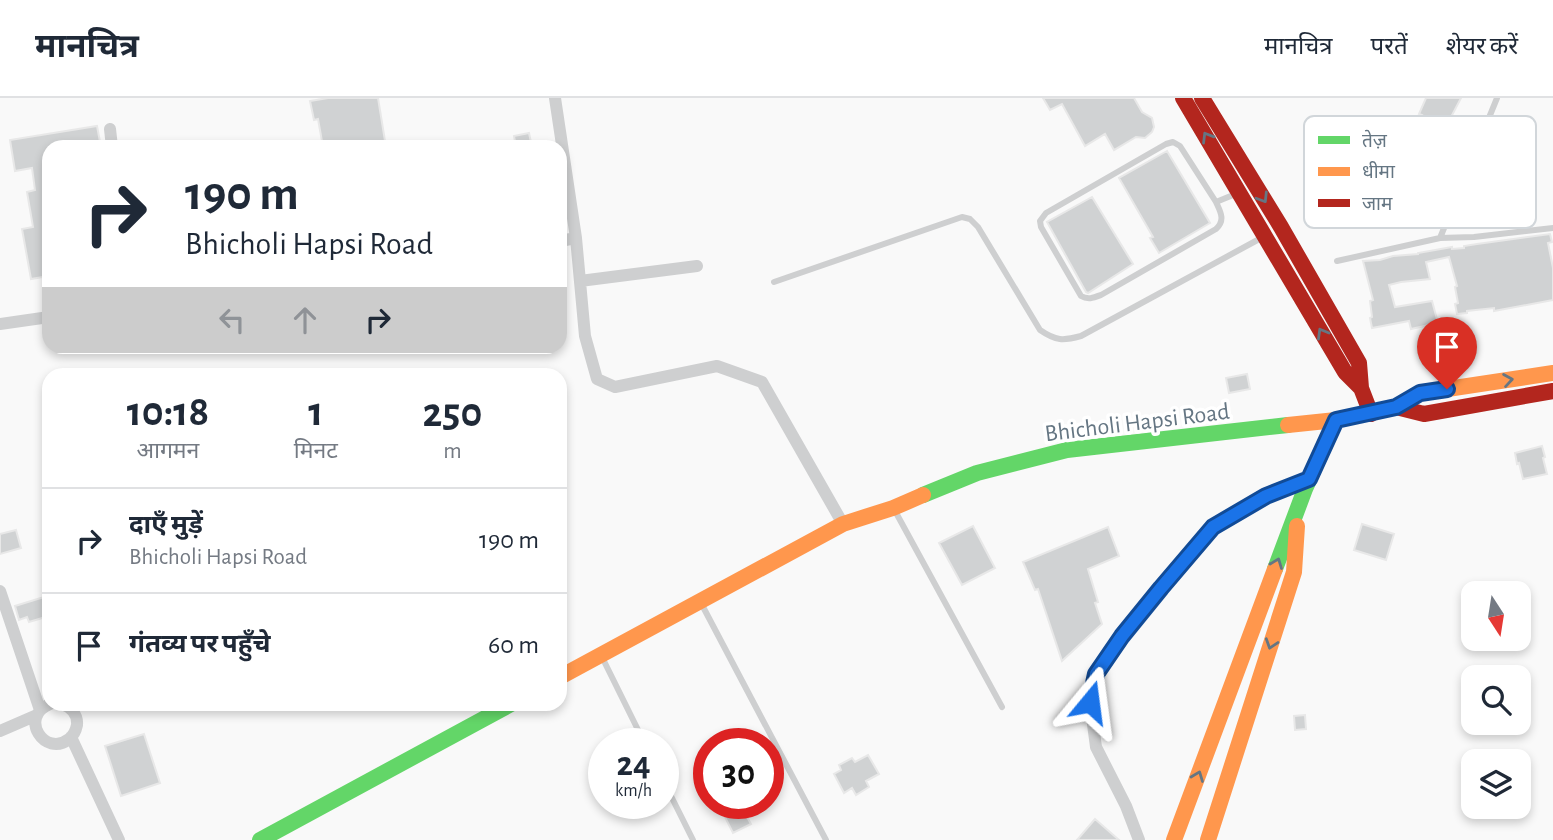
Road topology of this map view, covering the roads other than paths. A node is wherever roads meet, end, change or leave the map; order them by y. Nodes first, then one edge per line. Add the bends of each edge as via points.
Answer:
1 (555, 98) edge
2 (1183, 98) edge
3 (1202, 98) edge
4 (1497, 98) edge
5 (1490, 116) edge
6 (110, 129) dead end
7 (112, 140) edge
8 (561, 140) edge
9 (567, 178) edge
10 (1239, 192) junction
11 (1216, 202) junction
12 (1444, 228) edge
13 (1553, 229) edge
14 (1265, 236) junction
15 (576, 238) junction
16 (1440, 238) junction
17 (567, 240) edge
18 (1337, 261) dead end
19 (697, 266) dead end
20 (580, 281) junction
21 (774, 282) dead end
22 (42, 318) edge
23 (0, 324) edge
24 (1553, 373) edge
25 (1361, 388) junction
26 (1553, 391) edge
27 (1396, 407) junction
28 (1371, 414) junction
29 (1336, 420) junction
30 (1309, 479) junction
31 (1299, 506) junction
32 (893, 508) junction
33 (843, 524) junction
34 (0, 591) edge
35 (700, 601) junction
36 (601, 655) junction
37 (567, 673) edge
38 (1002, 707) dead end
39 (42, 710) edge
40 (71, 711) edge
41 (498, 711) edge
42 (637, 728) edge
43 (0, 731) edge
44 (71, 737) junction
45 (679, 812) edge
46 (119, 840) edge
47 (260, 840) edge
48 (693, 840) edge
49 (826, 840) edge
50 (1139, 840) edge
51 (1174, 840) edge
52 (1208, 840) edge

1 - 8 street
10 -> 2 street
3 -> 25 street via 1359,363
4 - 5 lane
6 - 7 street
9 - 15 street
10 - 11 lane
10 - 14 street
11 - 11 lane via 1222,217 1216,229 1101,295 1085,299 1040,221 1046,213 1173,142
12 - 16 lane
13 - 16 lane
14 - 21 lane via 1068,339 1052,338 1041,330 970,219
25 -> 14 street via 1345,372
15 - 17 street
15 - 20 street
16 - 18 lane
19 - 20 street
20 - 33 street via 585,336 597,379 615,387 717,366 762,382
22 - 23 street
27 -> 24 street, Bhicholi Hapsi Road via 1420,393
25 - 28 street
26 - 27 street via 1424,414
27 - 28 street, Bhicholi Hapsi Road
28 - 29 street, Bhicholi Hapsi Road
29 - 30 street
29 - 32 street, Bhicholi Hapsi Road via 1067,450 977,473
30 - 31 street
30 - 50 street via 1266,496 1213,527 1096,674 1090,702 1096,747
51 -> 31 street
31 -> 52 street via 1294,572
32 - 33 street, Bhicholi Hapsi Road
32 - 38 lane
33 - 35 street, Bhicholi Hapsi Road
34 - 39 street
35 - 36 street, Bhicholi Hapsi Road
35 - 49 lane
36 - 37 street, Bhicholi Hapsi Road
36 - 42 lane
39 - 43 street
39 - 44 street via 36,728 42,739 54,744
40 - 44 street via 77,725
41 - 47 street
44 - 46 street
45 - 48 lane

